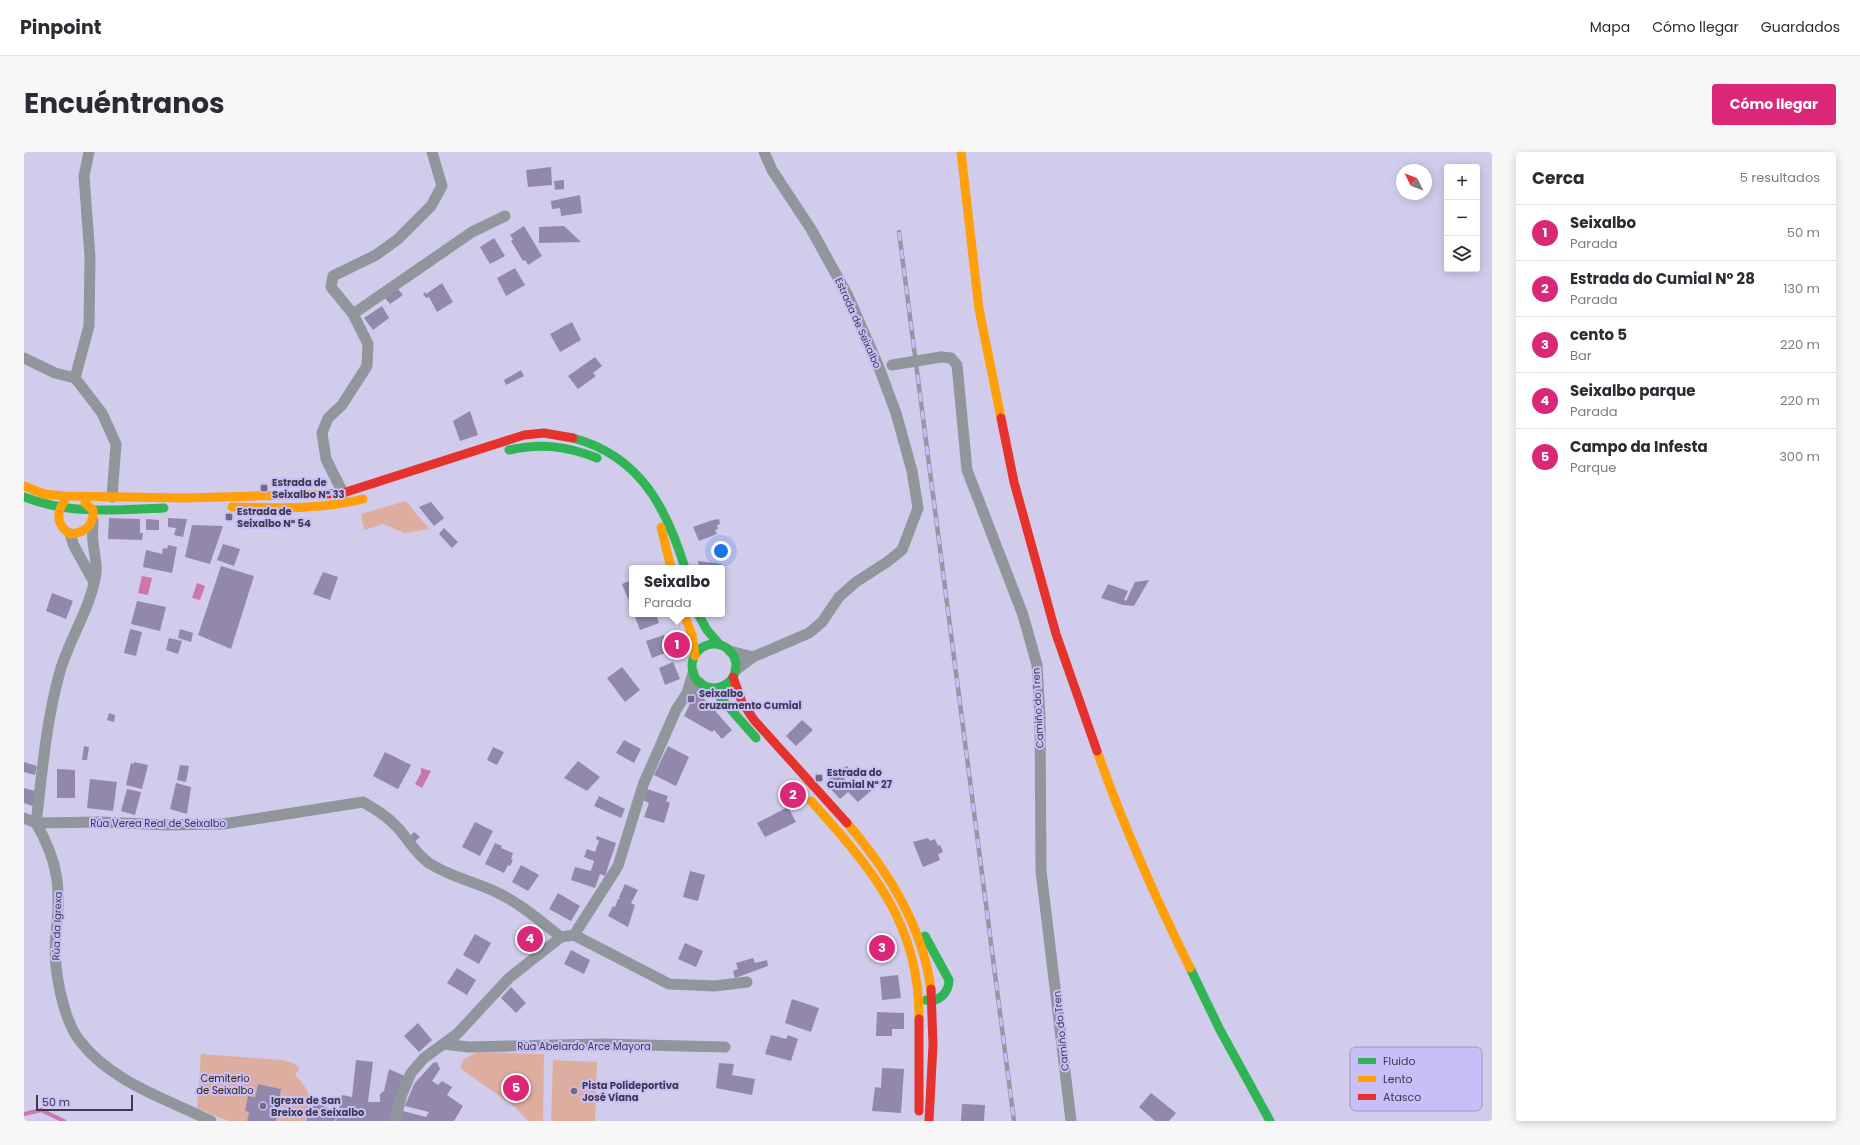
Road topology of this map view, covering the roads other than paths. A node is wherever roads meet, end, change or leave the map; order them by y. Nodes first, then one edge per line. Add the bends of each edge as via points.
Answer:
1 (89, 152) edge
2 (432, 152) edge
3 (764, 152) edge
4 (961, 152) edge
5 (505, 216) dead end
6 (353, 314) junction
7 (24, 358) edge
8 (878, 365) junction
9 (74, 378) junction
10 (467, 463) dead end
11 (24, 486) edge
12 (338, 493) junction
13 (44, 494) junction
14 (24, 497) edge
15 (109, 497) junction
16 (369, 497) dead end
17 (24, 501) edge
18 (85, 503) junction
19 (61, 506) junction
20 (199, 507) dead end
21 (221, 507) dead end
22 (264, 508) junction
23 (93, 515) junction
24 (60, 525) junction
25 (70, 534) junction
26 (670, 565) edge
27 (684, 565) edge
28 (94, 582) junction
29 (685, 617) edge
30 (700, 617) edge
31 (720, 645) junction
32 (730, 651) junction
33 (695, 656) junction
34 (753, 657) junction
35 (693, 673) junction
36 (735, 674) junction
37 (700, 684) junction
38 (712, 688) junction
39 (687, 693) junction
40 (761, 744) dead end
41 (806, 796) dead end
42 (24, 818) edge
43 (36, 823) junction
44 (879, 882) junction
45 (914, 923) junction
46 (574, 935) junction
47 (561, 937) junction
48 (925, 972) junction
49 (945, 972) junction
50 (747, 982) dead end
51 (929, 1001) junction
52 (444, 1044) junction
53 (725, 1046) dead end
54 (919, 1058) junction
55 (211, 1121) edge
56 (394, 1121) edge
57 (919, 1121) edge
58 (929, 1121) edge
59 (1070, 1121) edge
60 (1270, 1121) edge

1 - 9 street via 84,176 90,256 89,326
2 - 6 street via 442,186 431,206 398,239 376,255 332,276 331,287
3 - 8 street, Estrada de Seixalbo via 772,170 811,229 848,296
4 - 60 street via 979,309 1014,482 1056,634 1098,756 1162,911 1220,1030
5 - 6 street via 472,232
6 - 12 street via 368,344 367,366 342,405 328,418 322,433 326,458
7 - 9 street via 55,373
8 - 34 street, Estrada de Seixalbo via 896,413 912,471 918,508 902,550 839,597 822,622 809,633
8 - 59 street, Camiño do Tren, bridge via 941,357 951,358 957,365 967,470 1023,614 1036,666 1040,716 1042,871
9 - 15 street via 102,413 116,444
10 - 26 street via 497,453 542,444 574,449 597,458 622,472 649,502 660,525
11 - 13 street
12 - 15 street via 231,497
12 - 22 street via 323,500 273,501
12 - 27 street via 524,435 539,432 560,433 603,450 621,461 648,486 670,524
13 - 15 street
13 - 19 street
14 - 19 street via 45,506
15 - 18 street via 100,503
16 - 22 street via 334,506
17 - 24 street
18 - 19 street
18 - 23 street
19 - 23 street
19 - 24 street
20 - 23 street
21 - 22 street
23 - 25 street via 88,528
23 - 28 street via 92,535 96,572
24 - 25 street
25 - 28 street
28 - 43 street via 87,606 58,676 47,732
29 - 33 street via 692,635
30 - 31 street
31 - 32 street
31 - 33 street via 707,645
32 - 34 street
32 - 36 street via 736,664
33 - 35 street
34 - 36 street
35 - 37 street
35 - 39 street
36 - 38 street via 724,686
36 - 45 street via 742,702 754,720 872,854 893,884
37 - 38 street
37 - 39 street
38 - 40 street
39 - 46 street via 676,710 643,785 618,866
41 - 44 street
42 - 43 street, Rúa Verea Real de Seixalbo
43 - 47 street, Rúa Verea Real de Seixalbo via 223,824 362,802 398,827 415,852 427,861 451,875 511,900
43 - 55 street, Rúa da Igrexa via 53,861 58,884 56,971 62,1000 73,1030 89,1051 109,1069
44 - 48 street via 900,908
44 - 54 street via 910,949 918,980
45 - 48 street
45 - 49 street via 928,940
46 - 47 street
46 - 50 street via 669,984 715,986
47 - 52 street via 509,978 457,1034
48 - 49 street via 933,968
48 - 51 street
49 - 51 street via 949,987 945,994
51 - 54 street via 926,1037
51 - 58 street
52 - 53 street, Rúa Abelardo Arce Mayora via 468,1047 602,1044
52 - 56 street via 424,1058 411,1073
54 - 57 street

